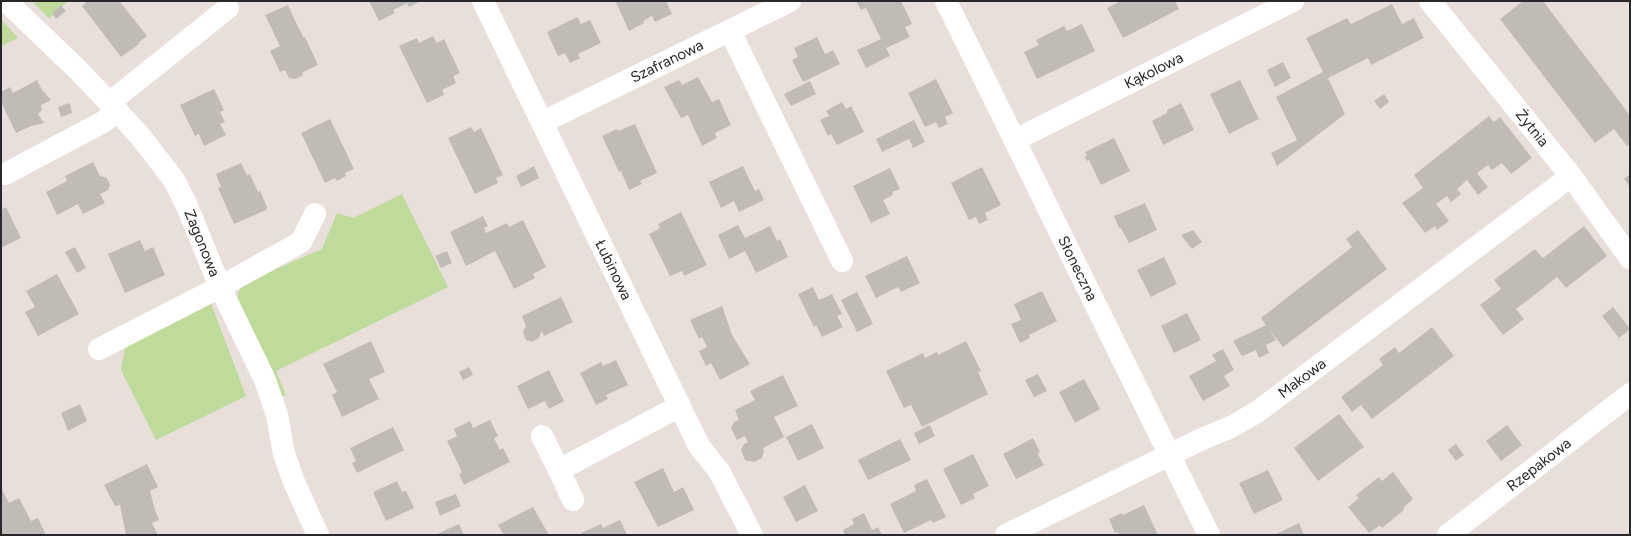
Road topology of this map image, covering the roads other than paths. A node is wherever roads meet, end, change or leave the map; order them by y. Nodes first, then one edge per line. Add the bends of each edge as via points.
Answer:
1 (6, 1) edge
2 (483, 1) edge
3 (790, 1) edge
4 (946, 1) edge
5 (1293, 1) edge
6 (1430, 1) edge
7 (228, 8) dead end
8 (730, 31) junction
9 (113, 107) junction
10 (543, 122) junction
11 (1015, 140) junction
12 (5, 174) dead end
13 (1570, 176) junction
14 (315, 214) dead end
15 (1630, 258) edge
16 (842, 261) dead end
17 (220, 287) junction
18 (99, 349) dead end
19 (1630, 394) edge
20 (680, 406) junction
21 (542, 436) dead end
22 (1170, 455) junction
23 (559, 470) junction
24 (573, 500) dead end
25 (318, 535) edge
26 (752, 535) edge
27 (1006, 535) edge
28 (1209, 535) edge
29 (1448, 535) edge

1 - 9 street, Zagonowa
2 - 10 street, Łubinowa
3 - 8 street, Szafranowa
4 - 11 street, Słoneczna
5 - 11 street, Kąkolowa
6 - 13 street, Żytnia
7 - 9 street
8 - 10 street, Szafranowa
8 - 16 street
9 - 12 street via 103,122
9 - 17 street, Zagonowa via 174,180 188,206
10 - 20 street, Łubinowa
11 - 22 street, Słoneczna
13 - 15 street, Żytnia
13 - 22 street, Makowa via 1258,412
14 - 17 street via 301,242
17 - 18 street
17 - 25 street, Zagonowa via 265,380 277,415 284,454
19 - 29 street, Rzepakowa
20 - 23 street
20 - 26 street, Łubinowa via 699,446 719,471
21 - 23 street
22 - 27 street, Makowa
22 - 28 street, Słoneczna
23 - 24 street

